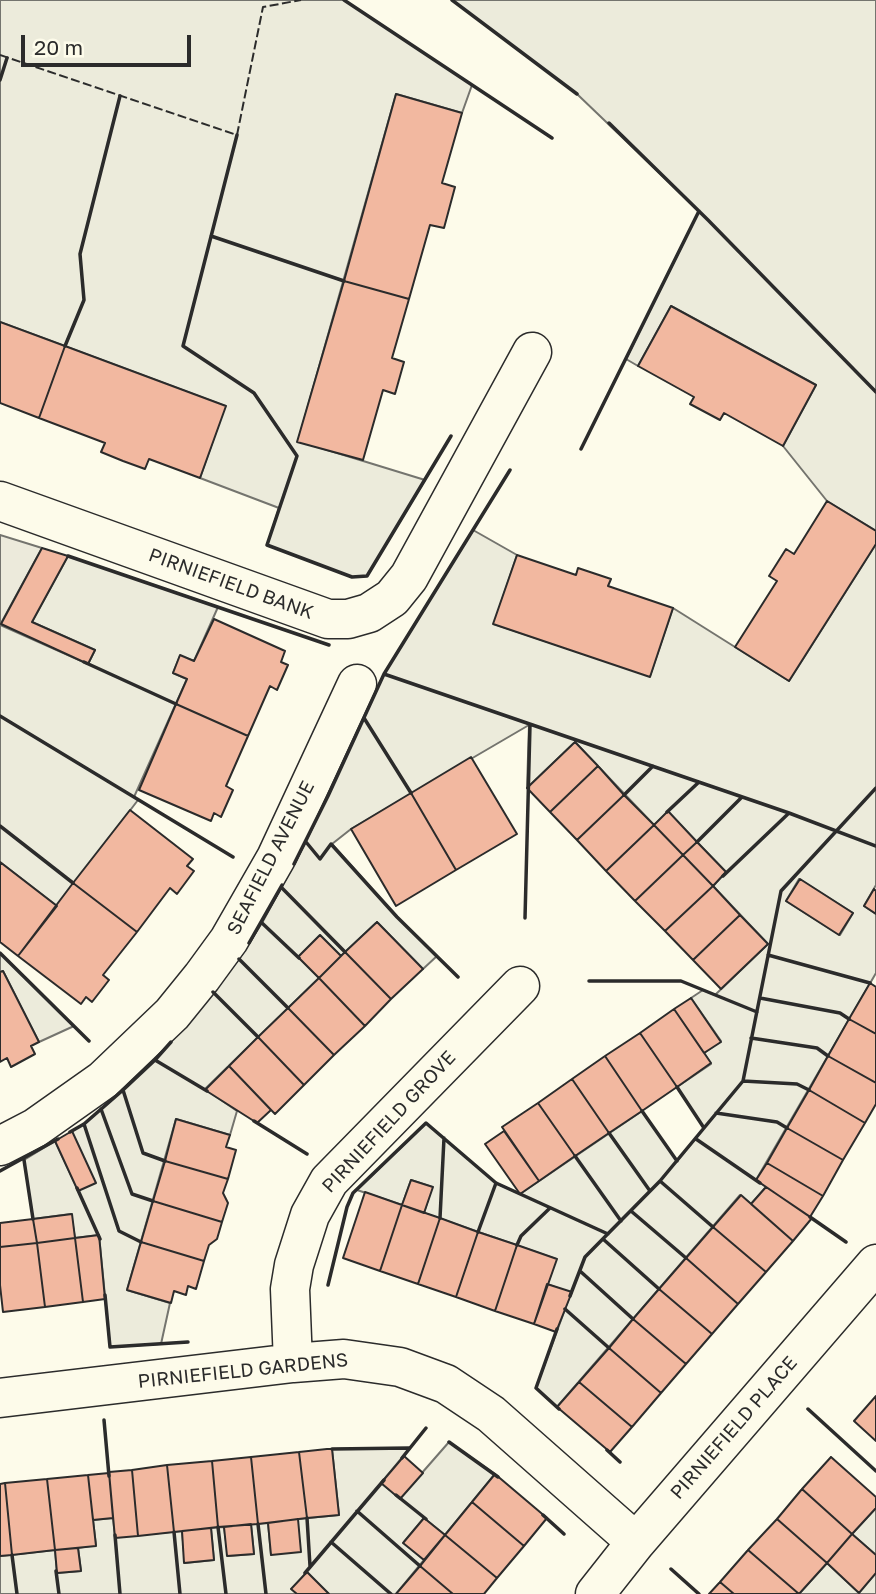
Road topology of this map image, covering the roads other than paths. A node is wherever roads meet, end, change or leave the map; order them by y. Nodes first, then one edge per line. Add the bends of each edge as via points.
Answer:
1 (532, 352) dead end
2 (4, 512) edge
3 (357, 684) dead end
4 (520, 986) dead end
5 (0, 1146) edge
6 (876, 1264) edge
7 (293, 1363) junction
8 (0, 1398) edge
9 (636, 1542) junction
10 (595, 1594) edge

1 - 2 street, PIRNIEFIELD BANK via 409,577 392,598 369,613 328,619
3 - 5 street, SEAFIELD AVENUE via 276,858 202,977 172,1014 103,1080 35,1128
4 - 7 street, PIRNIEFIELD GROVE via 329,1181 317,1200 292,1277
6 - 9 street, PIRNIEFIELD PLACE
7 - 8 street, PIRNIEFIELD GARDENS
7 - 9 street, PIRNIEFIELD GARDENS via 374,1362 446,1384 491,1414
9 - 10 street, PIRNIEFIELD PLACE

